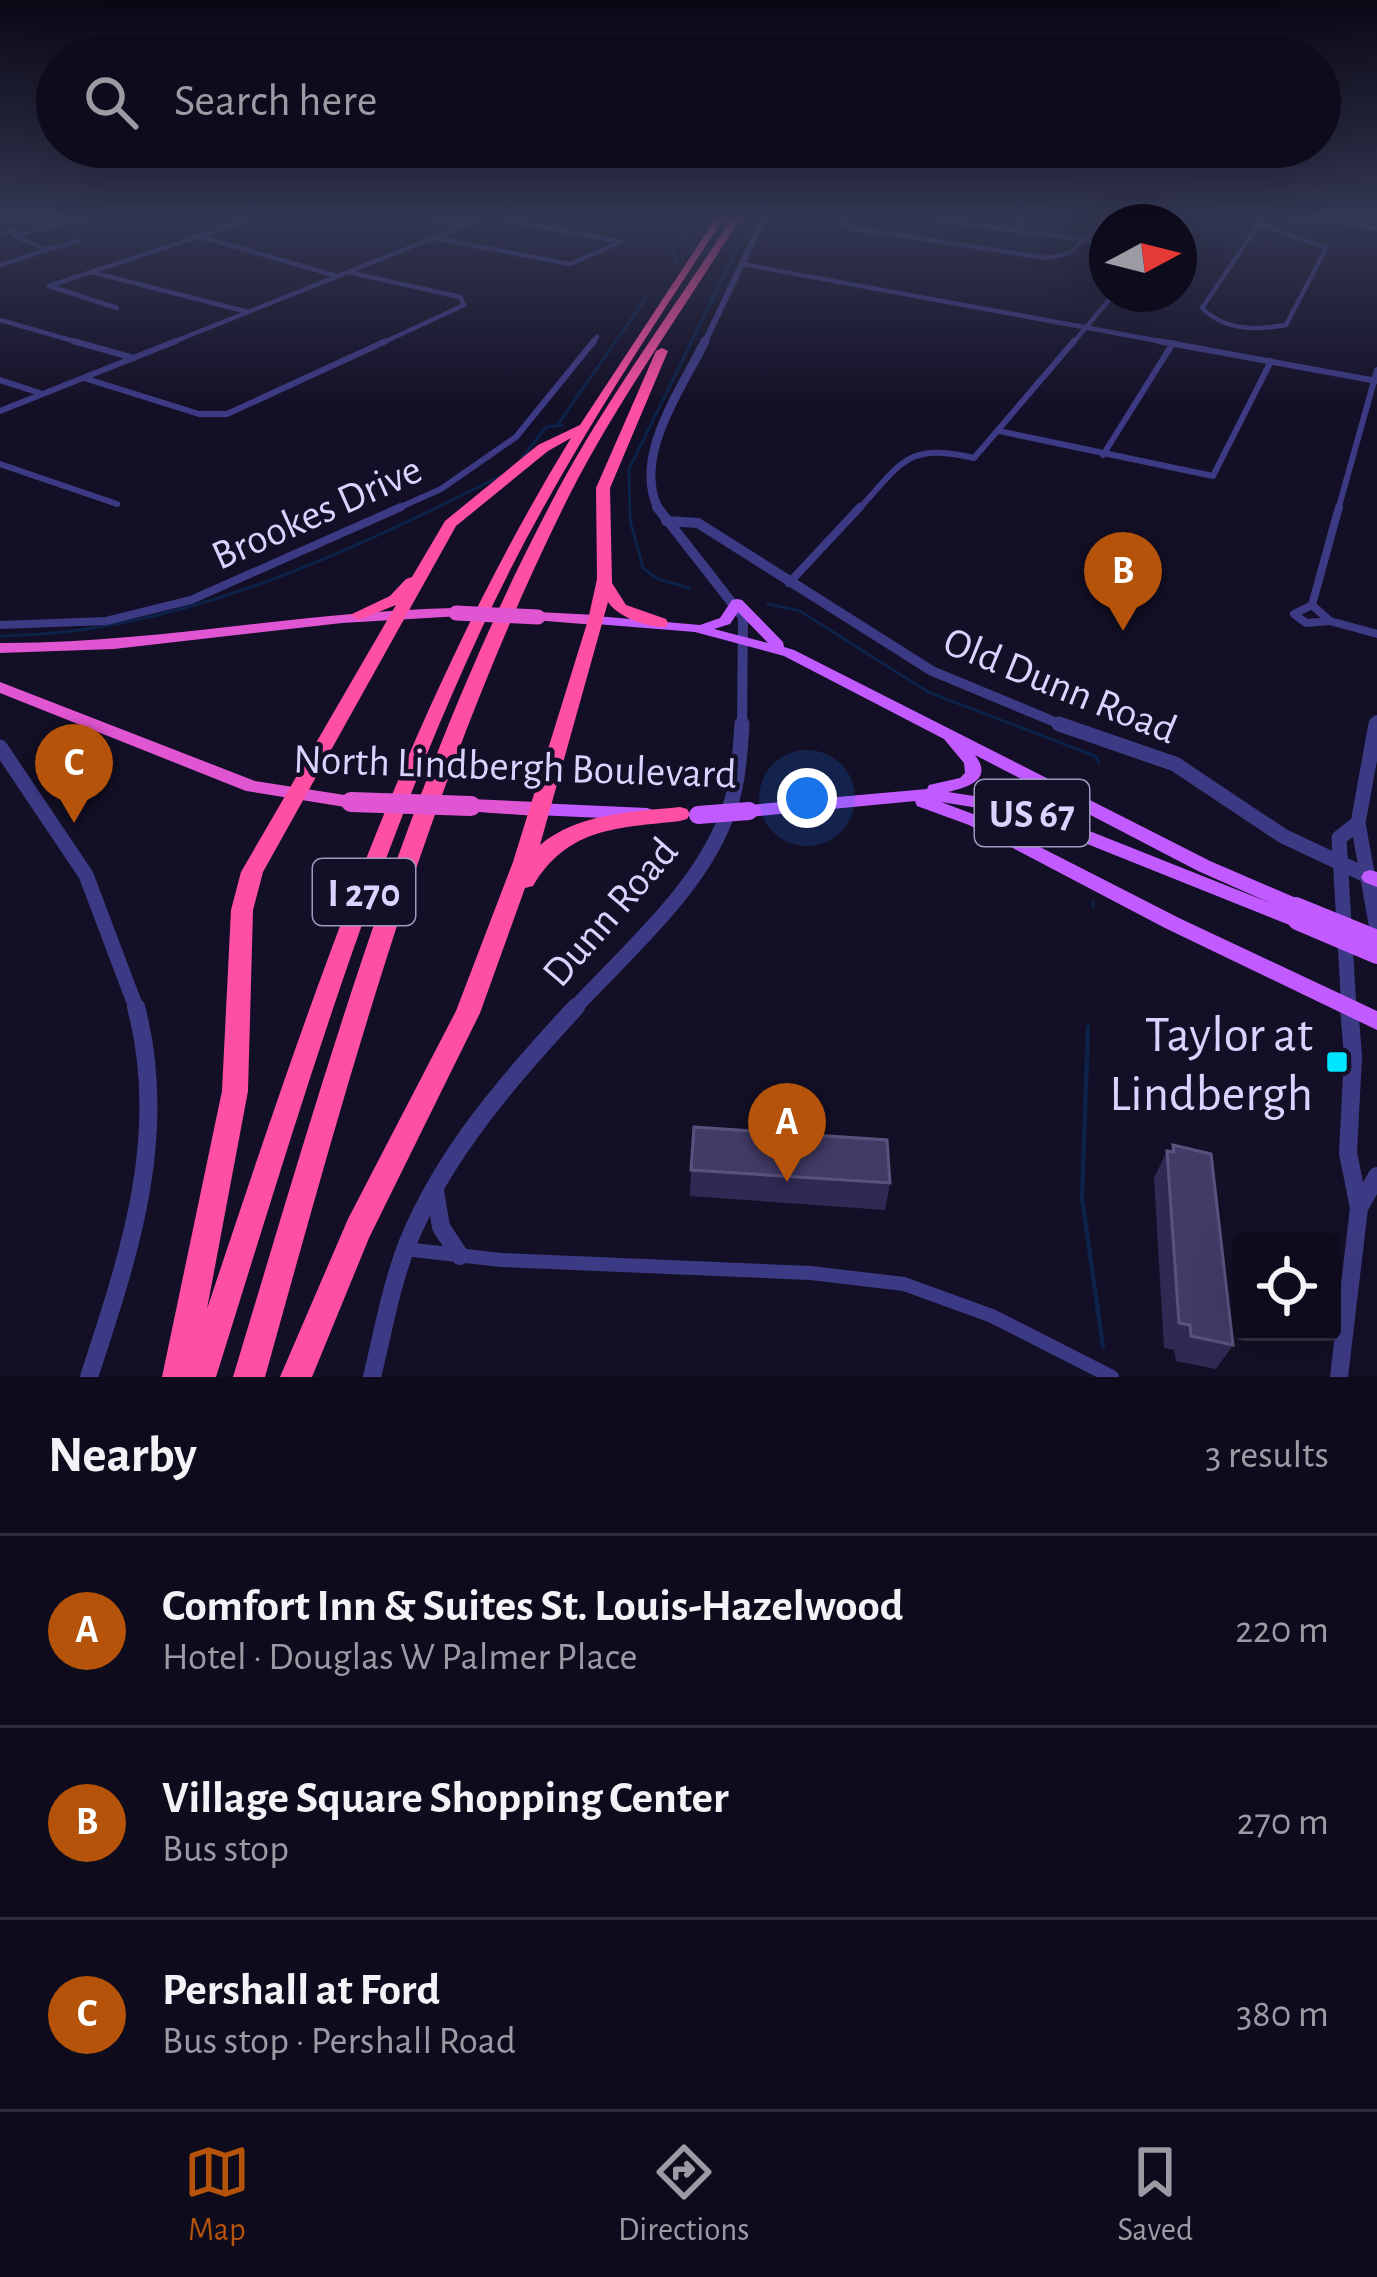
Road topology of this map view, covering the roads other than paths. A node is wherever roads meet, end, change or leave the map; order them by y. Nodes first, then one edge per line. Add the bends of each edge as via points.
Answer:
1 (69, 279) edge
2 (118, 279) edge
3 (330, 279) edge
4 (383, 279) edge
5 (679, 279) edge
6 (698, 279) edge
7 (735, 279) edge
8 (826, 279) edge
9 (1222, 279) edge
10 (1310, 279) edge
11 (117, 308) dead end
12 (248, 312) junction
13 (1099, 312) edge
14 (676, 314) junction
15 (0, 320) edge
16 (1087, 327) junction
17 (598, 337) dead end
18 (1173, 343) junction
19 (134, 358) junction
20 (1271, 361) junction
21 (1377, 370) edge
22 (84, 378) junction
23 (0, 380) edge
24 (1376, 381) edge
25 (43, 394) junction
26 (0, 411) edge
27 (581, 428) junction
28 (999, 431) junction
29 (1102, 455) junction
30 (0, 464) edge
31 (654, 502) junction
32 (117, 503) dead end
33 (666, 521) junction
34 (704, 527) junction
35 (681, 542) junction
36 (423, 569) junction
37 (789, 583) junction
38 (602, 591) junction
39 (736, 603) junction
40 (1312, 605) junction
41 (402, 613) junction
42 (358, 615) junction
43 (596, 620) junction
44 (1330, 621) junction
45 (660, 623) junction
46 (0, 625) edge
47 (696, 628) junction
48 (1377, 634) edge
49 (747, 639) junction
50 (0, 648) edge
51 (789, 653) junction
52 (0, 687) edge
53 (1377, 720) edge
54 (941, 729) junction
55 (0, 747) edge
56 (879, 796) junction
57 (290, 797) junction
58 (536, 808) junction
59 (689, 814) junction
60 (1358, 823) junction
61 (1339, 860) junction
62 (1374, 879) edge
63 (1296, 914) junction
64 (1377, 929) edge
65 (496, 938) junction
66 (1377, 940) edge
67 (1377, 955) edge
68 (1350, 1010) junction
69 (1377, 1021) edge
70 (1377, 1176) edge
71 (436, 1185) junction
72 (1359, 1208) junction
73 (405, 1249) junction
74 (460, 1256) junction
75 (89, 1377) edge
76 (178, 1377) edge
77 (200, 1377) edge
78 (249, 1377) edge
79 (296, 1377) edge
80 (372, 1377) edge
81 (1112, 1377) edge
82 (1339, 1377) edge

1 - 11 street via 50,286
2 - 12 street
3 - 12 street
4 - 22 street via 460,296 464,305 227,415
5 - 27 highway, I 270
6 - 14 highway, I 270
7 - 31 street via 653,450 647,476
8 - 16 street
9 - 10 street via 1202,308 1217,321 1256,328 1286,325
12 - 19 street
13 - 16 street
14 - 38 highway via 603,488
14 - 78 highway, I 270 via 564,492 463,724 362,1010
15 - 19 street
16 - 18 street
16 - 28 street
17 - 46 street, Brookes Drive via 516,437 441,489 191,599 106,621
18 - 20 street
18 - 29 street
19 - 22 street
20 - 24 street
20 - 29 street via 1213,476
21 - 24 street
22 - 25 street
23 - 25 street
24 - 40 street
25 - 26 street
27 - 36 highway via 543,448 450,524
27 - 77 highway, I 270 via 428,729 344,948
28 - 29 street
28 - 37 street via 974,458 911,453
30 - 32 street
31 - 33 street, Dunn Road
31 - 34 street
33 - 34 street, Old Dunn Road
33 - 35 street, Dunn Road
34 - 35 street
34 - 37 street, Old Dunn Road
35 - 39 street, Dunn Road
36 - 41 highway
36 - 42 highway via 396,598
37 - 61 street, Old Dunn Road via 956,683 1175,764 1258,821
38 - 43 highway
38 - 45 highway via 612,611
39 - 47 main road via 725,621
39 - 49 street, Dunn Road
39 - 51 main road
40 - 44 street
40 - 44 street via 1294,614 1306,623
41 - 42 highway, North Lindbergh Boulevard / US 67
41 - 43 highway, North Lindbergh Boulevard / US 67, bridge
41 - 57 highway
42 - 50 highway, North Lindbergh Boulevard / US 67 via 76,648
43 - 45 main road, North Lindbergh Boulevard / US 67
43 - 58 highway
44 - 48 street
45 - 47 main road, North Lindbergh Boulevard / US 67
47 - 49 main road, North Lindbergh Boulevard / US 67
49 - 51 main road, North Lindbergh Boulevard / US 67
49 - 71 street, Dunn Road via 733,801 723,829 496,1101
51 - 54 main road, North Lindbergh Boulevard / US 67
52 - 57 highway, North Lindbergh Boulevard / US 67
53 - 60 street
54 - 56 main road via 972,762 973,774 952,787
54 - 63 main road, North Lindbergh Boulevard / US 67
55 - 75 street via 53,820 105,919 149,1086 137,1217
56 - 59 main road, North Lindbergh Boulevard / US 67, bridge
56 - 63 main road, North Lindbergh Boulevard / US 67 via 1013,807
56 - 68 main road via 975,820
57 - 58 highway, North Lindbergh Boulevard / US 67, bridge
57 - 76 highway via 242,910 235,1091
58 - 59 main road, North Lindbergh Boulevard / US 67
58 - 65 highway
59 - 65 highway via 600,823 558,841 530,867
60 - 61 street via 1339,838
60 - 62 street
61 - 62 street, Old Dunn Road
61 - 68 street
62 - 64 street
63 - 66 main road, North Lindbergh Boulevard / US 67, bridge
63 - 67 main road, North Lindbergh Boulevard / US 67, bridge
65 - 79 highway
68 - 69 main road
68 - 72 street via 1348,1153
70 - 72 street
71 - 73 street, Dunn Road
71 - 74 street via 441,1226
72 - 82 street
73 - 74 street
73 - 80 street, Dunn Road
74 - 81 street via 904,1284 992,1316

